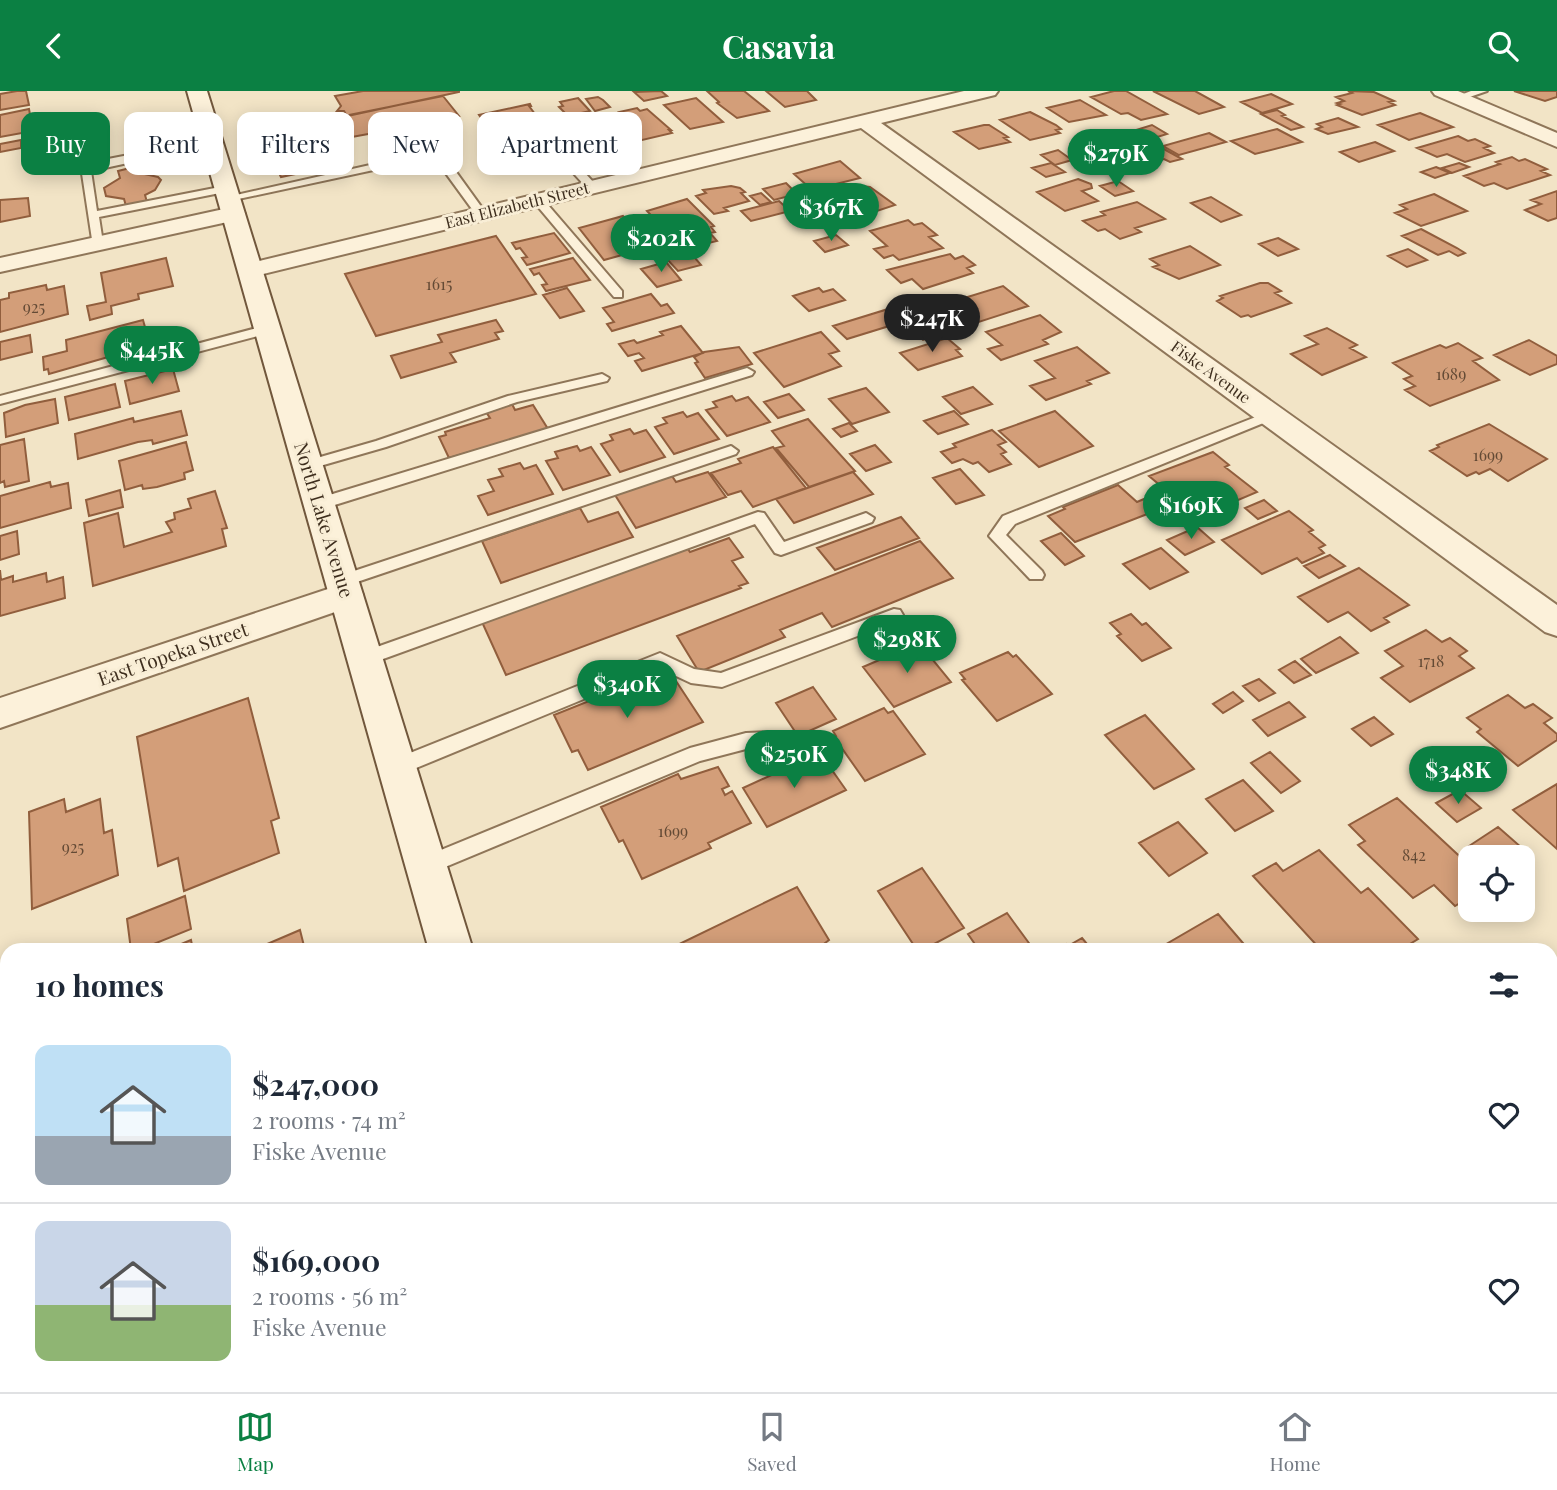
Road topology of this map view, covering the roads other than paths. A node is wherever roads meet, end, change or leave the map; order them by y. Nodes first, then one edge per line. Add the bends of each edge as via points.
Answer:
1 (197, 91) edge
2 (988, 91) edge
3 (1482, 91) edge
4 (1450, 95) edge
5 (203, 112) edge
6 (866, 121) junction
7 (1557, 141) edge
8 (124, 159) edge
9 (221, 175) edge
10 (581, 175) edge
11 (591, 186) junction
12 (229, 200) junction
13 (538, 200) junction
14 (481, 213) junction
15 (93, 215) junction
16 (97, 243) junction
17 (0, 265) edge
18 (251, 270) junction
19 (618, 294) dead end
20 (268, 329) junction
21 (747, 372) dead end
22 (602, 378) dead end
23 (0, 400) edge
24 (1271, 415) junction
25 (731, 451) dead end
26 (308, 465) junction
27 (319, 504) junction
28 (866, 518) dead end
29 (1036, 575) dead end
30 (344, 588) junction
31 (894, 615) dead end
32 (1557, 622) edge
33 (366, 658) junction
34 (0, 713) edge
35 (774, 740) dead end
36 (397, 767) junction
37 (426, 866) junction
38 (449, 943) edge

1 - 5 street, North Lake Avenue
2 - 6 street, East Elizabeth Street
3 - 4 lane
4 - 7 street
6 - 11 street, East Elizabeth Street
6 - 24 street, Fiske Avenue
8 - 15 lane via 85,169
9 - 12 street, North Lake Avenue
10 - 11 lane
11 - 13 street, East Elizabeth Street
12 - 14 lane via 437,153
12 - 15 lane
12 - 16 street
12 - 18 street, North Lake Avenue
13 - 14 street, East Elizabeth Street
13 - 19 lane
14 - 18 street, East Elizabeth Street
15 - 16 lane
16 - 17 street
18 - 20 street, North Lake Avenue
20 - 23 lane
20 - 26 street, North Lake Avenue
21 - 27 lane
22 - 26 lane via 513,399
24 - 29 lane via 1009,520 997,536
24 - 32 street, Fiske Avenue
25 - 30 lane
26 - 27 street, North Lake Avenue
27 - 30 street, North Lake Avenue
28 - 33 lane via 781,549 758,517
30 - 33 street, North Lake Avenue
30 - 34 street, East Topeka Street
31 - 36 lane via 722,680 691,676 660,660
33 - 36 street, North Lake Avenue
35 - 37 lane via 746,741 697,754
36 - 37 street, North Lake Avenue
37 - 38 street, North Lake Avenue

